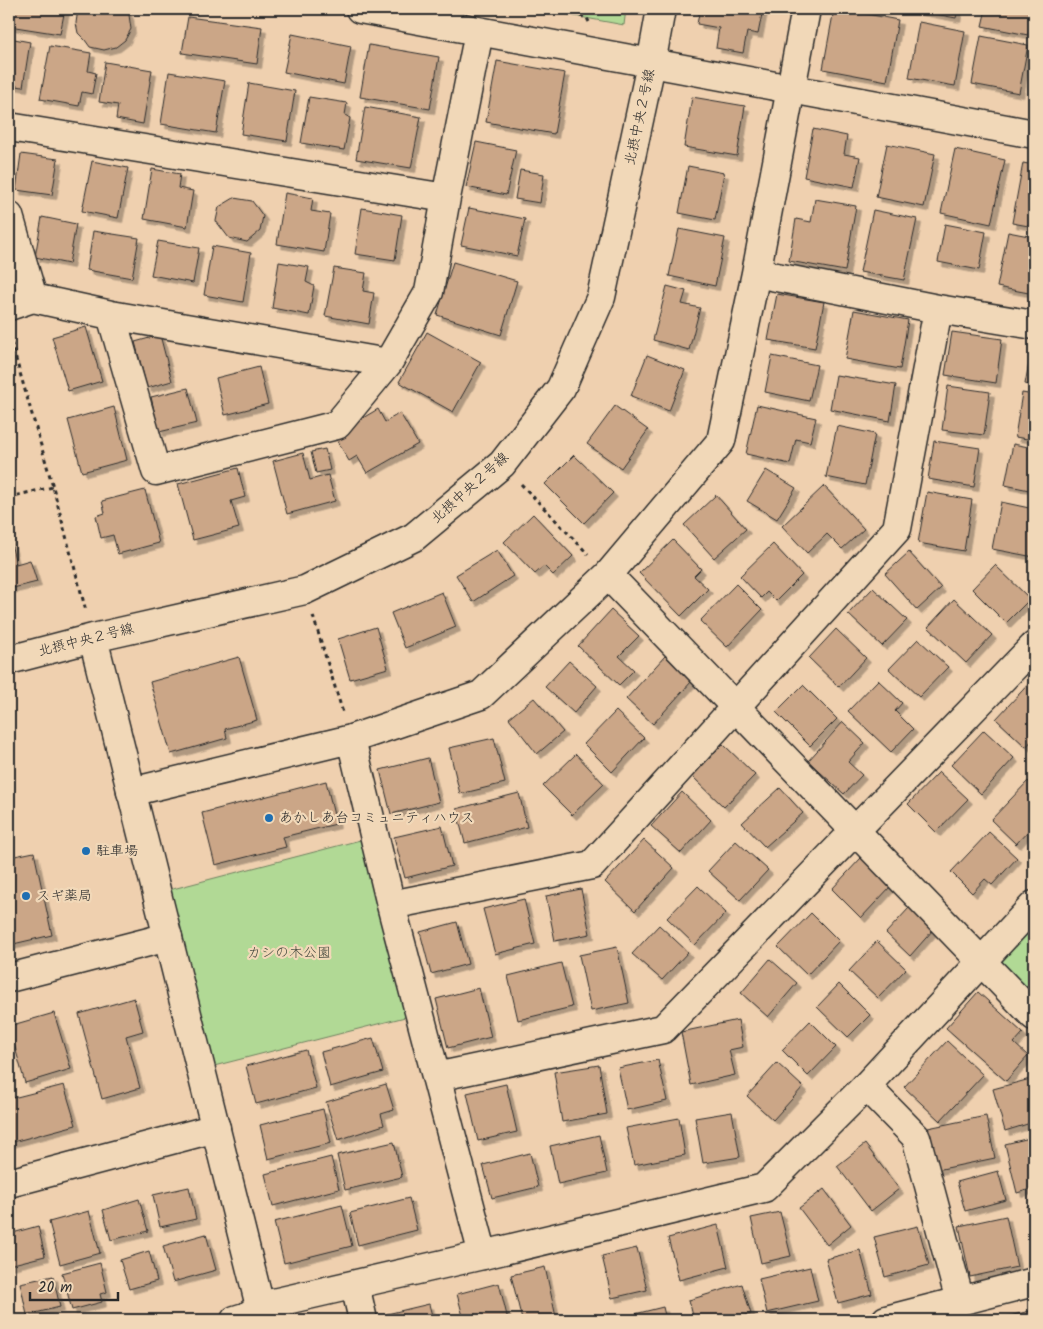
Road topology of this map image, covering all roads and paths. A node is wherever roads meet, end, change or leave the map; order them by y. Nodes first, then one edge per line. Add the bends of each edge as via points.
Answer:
1 (360, 9) edge
2 (661, 9) edge
3 (806, 9) edge
4 (479, 32) junction
5 (651, 64) junction
6 (791, 90) junction
7 (9, 127) edge
8 (1034, 134) edge
9 (446, 198) junction
10 (9, 216) edge
11 (756, 273) junction
12 (21, 302) edge
13 (938, 308) junction
14 (111, 315) junction
15 (1034, 325) edge
16 (9, 333) edge
17 (388, 364) junction
18 (502, 464) junction
19 (53, 487) junction
20 (9, 496) edge
21 (608, 575) junction
22 (306, 590) junction
23 (93, 638) junction
24 (1034, 646) edge
25 (9, 660) edge
26 (735, 707) junction
27 (351, 740) junction
28 (131, 792) junction
29 (855, 831) junction
30 (391, 905) junction
31 (1034, 905) edge
32 (168, 937) junction
33 (981, 962) junction
34 (9, 978) edge
35 (1034, 1016) edge
36 (436, 1077) junction
37 (866, 1086) junction
38 (216, 1128) junction
39 (9, 1183) edge
40 (483, 1255) junction
41 (1034, 1282) edge
42 (355, 1285) junction
43 (960, 1301) junction
44 (260, 1306) junction
45 (235, 1320) edge
46 (363, 1320) edge
47 (886, 1320) edge

1 - 4 street
2 - 5 street, 北摂中央２号線
3 - 6 street
4 - 5 street
4 - 9 street
5 - 6 street
5 - 18 street, 北摂中央２号線 via 601,297 561,388
6 - 8 street
6 - 11 street
7 - 9 street
9 - 17 street via 429,292
10 - 12 street
11 - 13 street
11 - 21 street via 721,441
12 - 14 street
13 - 15 street
13 - 26 street via 897,529
14 - 17 street
14 - 17 street via 156,471 337,425
16 - 19 path
18 - 21 path
18 - 22 street, 北摂中央２号線 via 414,537
19 - 20 path
19 - 23 path
21 - 26 street
21 - 27 street via 481,695
22 - 23 street, 北摂中央２号線
22 - 27 path
23 - 25 street, 北摂中央２号線
23 - 28 street
24 - 29 street
26 - 29 street
26 - 30 street via 592,865
27 - 28 street
27 - 30 street
28 - 32 street
29 - 33 street
29 - 36 street via 663,1029
30 - 36 street
31 - 33 street
32 - 34 street
32 - 38 street
33 - 35 street
33 - 37 street
36 - 40 street
37 - 40 street via 764,1188
37 - 43 street via 916,1137
38 - 39 street
38 - 44 street
40 - 42 street
41 - 43 street
42 - 44 street
42 - 46 street
43 - 47 street
44 - 45 street via 248,1316

